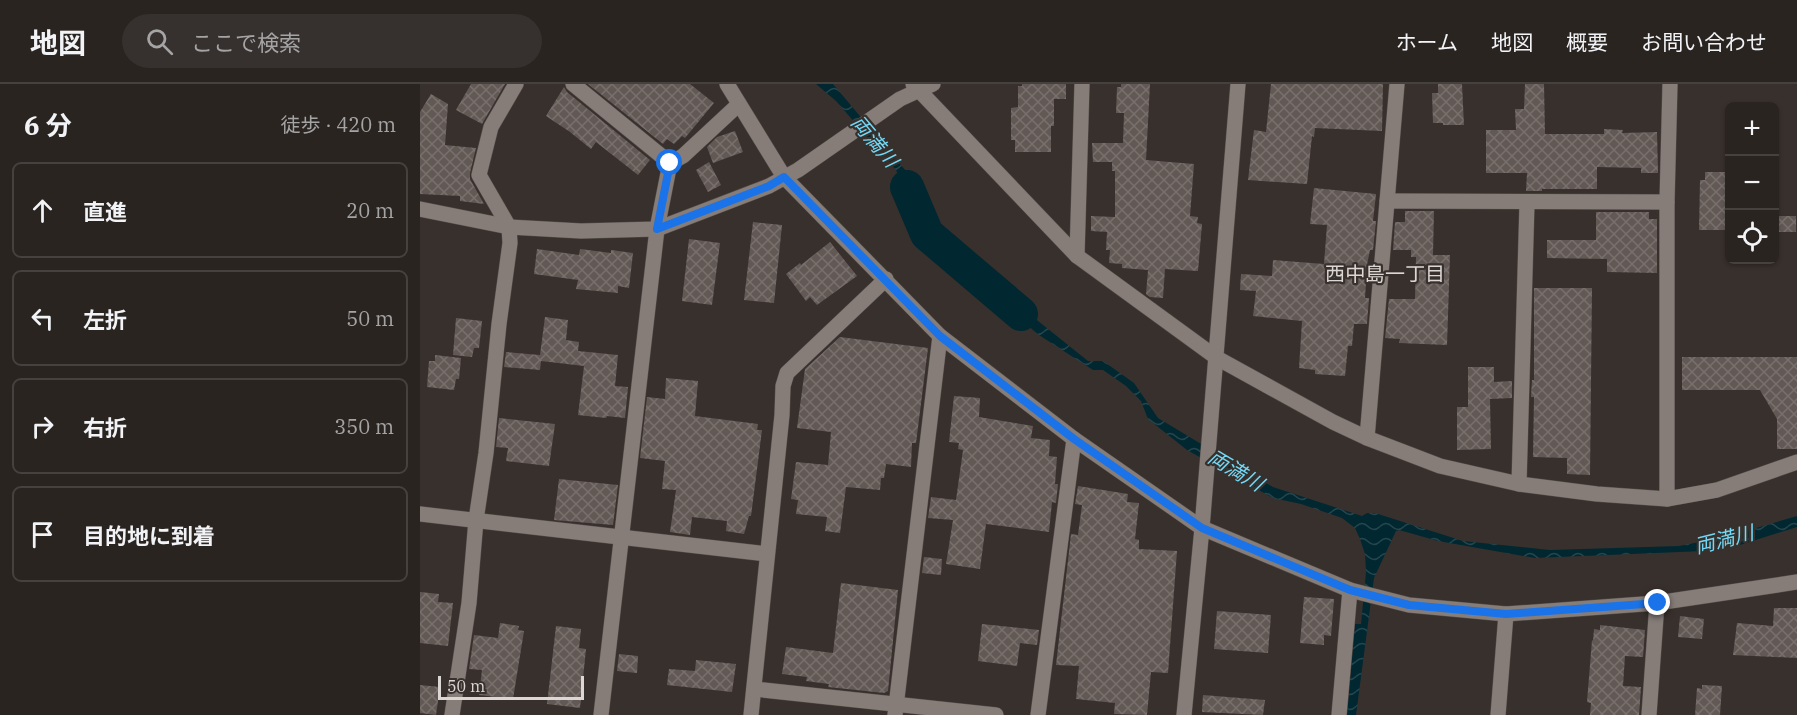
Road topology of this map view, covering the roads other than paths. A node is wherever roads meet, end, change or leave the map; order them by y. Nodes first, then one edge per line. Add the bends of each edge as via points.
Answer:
1 (516, 84) edge
2 (573, 84) edge
3 (727, 84) edge
4 (1082, 84) edge
5 (1238, 84) edge
6 (1397, 84) edge
7 (1670, 84) edge
8 (922, 86) edge
9 (739, 104) junction
10 (670, 163) junction
11 (784, 177) junction
12 (1387, 201) junction
13 (1667, 202) junction
14 (1527, 203) junction
15 (420, 209) edge
16 (508, 227) junction
17 (657, 229) junction
18 (1077, 256) junction
19 (886, 279) junction
20 (940, 336) junction
21 (1216, 358) junction
22 (1367, 438) junction
23 (1074, 439) junction
24 (1797, 462) edge
25 (1520, 484) junction
26 (1667, 500) junction
27 (420, 514) edge
28 (476, 520) junction
29 (1202, 528) junction
30 (622, 538) junction
31 (767, 555) junction
32 (1797, 582) edge
33 (1350, 590) junction
34 (1658, 603) junction
35 (1506, 614) junction
36 (754, 689) junction
37 (896, 710) edge
38 (452, 715) edge
39 (601, 715) edge
40 (751, 715) edge
41 (996, 715) edge
42 (1038, 715) edge
43 (1184, 715) edge
44 (1339, 715) edge
45 (1498, 715) edge
46 (1649, 715) edge

1 - 16 street via 491,127 479,175
2 - 10 street
3 - 9 street
4 - 18 street
5 - 21 street
6 - 12 street
7 - 13 street
8 - 11 street
8 - 18 street
9 - 10 street via 683,156
9 - 11 street
10 - 17 street
11 - 17 street
11 - 19 street
12 - 14 street
12 - 22 street
13 - 14 street
13 - 26 street
14 - 25 street
15 - 16 street
16 - 17 street via 581,231
16 - 28 street via 510,243
17 - 30 street
18 - 21 street
19 - 20 street
19 - 31 street via 787,373
20 - 23 street
20 - 37 street
21 - 22 street
21 - 29 street
22 - 25 street via 1440,466
23 - 29 street
23 - 42 street
24 - 26 street via 1717,490
25 - 26 street
27 - 28 street
28 - 30 street
28 - 38 street via 469,603
29 - 33 street
29 - 43 street
30 - 31 street
30 - 39 street
31 - 36 street
32 - 34 street
33 - 35 street via 1409,605
33 - 44 street
34 - 35 street
34 - 46 street
35 - 45 street
36 - 37 street
36 - 40 street
37 - 41 street

